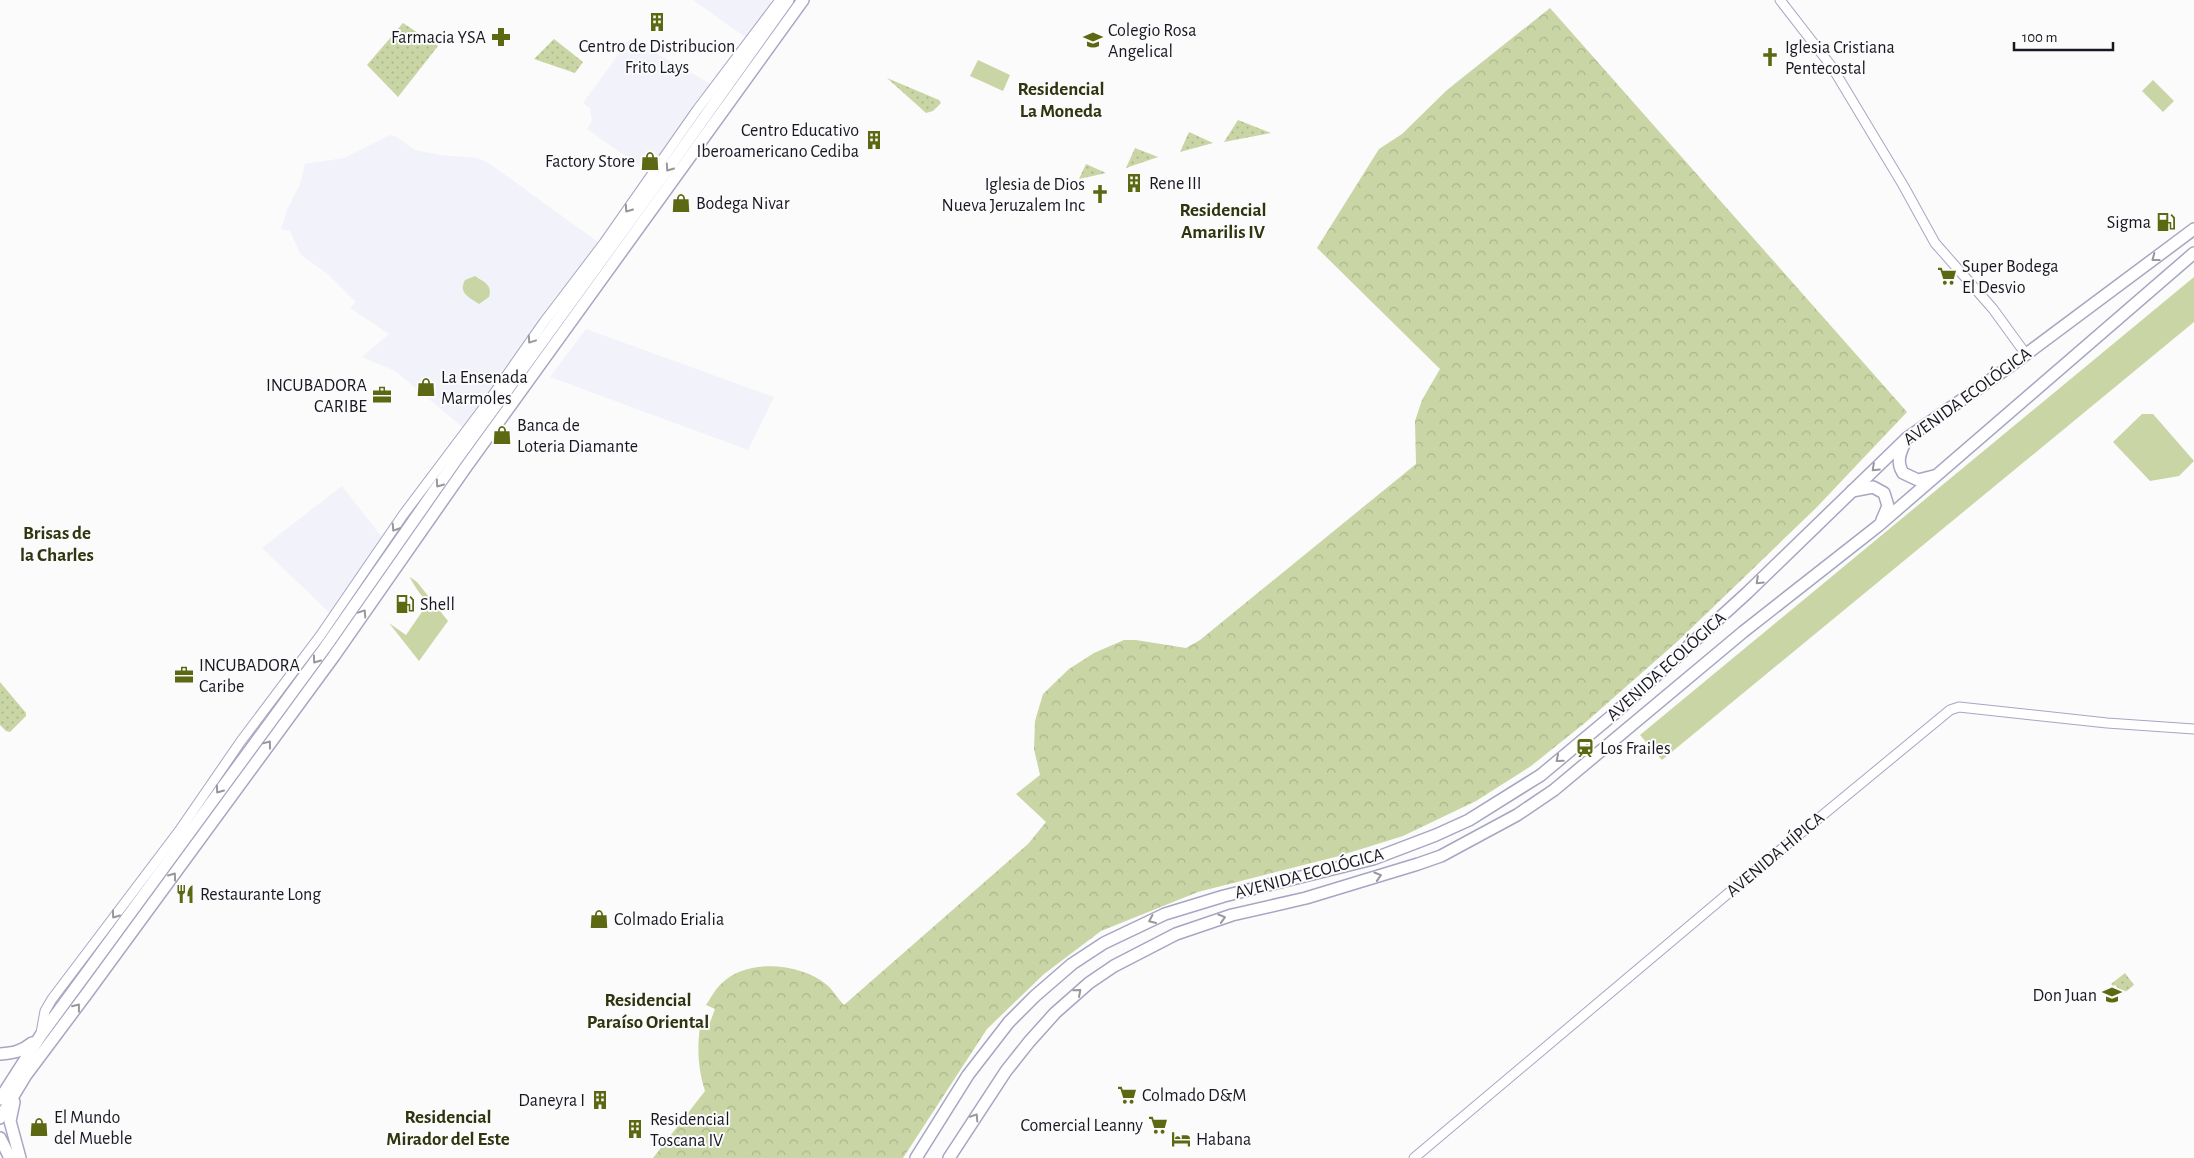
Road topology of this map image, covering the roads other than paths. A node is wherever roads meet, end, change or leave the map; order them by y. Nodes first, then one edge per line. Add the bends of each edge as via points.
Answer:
1 (780, 0) edge
2 (788, 0) edge
3 (803, 0) edge
4 (1780, 0) edge
5 (2194, 229) edge
6 (2194, 253) edge
7 (2025, 354) junction
8 (1907, 438) junction
9 (1940, 474) junction
10 (1850, 492) junction
11 (1878, 526) junction
12 (2194, 729) edge
13 (41, 1035) junction
14 (0, 1054) edge
15 (26, 1075) junction
16 (0, 1098) edge
17 (0, 1119) edge
18 (0, 1138) edge
19 (10, 1158) edge
20 (19, 1158) edge
21 (916, 1158) edge
22 (949, 1158) edge
23 (1414, 1158) edge

1 -> 13 street via 403,515 332,620 241,741 179,831 52,999 45,1011
2 -> 13 main road via 320,654
15 -> 3 main road via 315,681
4 - 7 street via 1832,67 1935,244 1993,309
5 -> 7 main road, AVENIDA ECOLÓGICA
6 - 9 main road
7 - 8 main road, AVENIDA ECOLÓGICA
8 - 9 main road via 1899,455 1903,473 1918,480
8 -> 10 main road, AVENIDA ECOLÓGICA
9 - 11 main road
10 - 11 main road via 1869,487 1884,492 1888,506
10 -> 21 main road, AVENIDA ECOLÓGICA via 1747,593 1614,714 1540,775 1469,820 1373,859 1165,914 1104,943 1072,964 1003,1029 968,1075
22 -> 11 main road via 1029,1042 1054,1013 1089,983 1114,966 1204,923 1306,898 1440,856 1517,815 1554,790
12 - 23 street, AVENIDA HÍPICA via 1959,707 1950,710
13 - 14 main road via 24,1050
13 - 16 main road
15 - 17 main road
15 - 20 main road via 14,1099 10,1118
17 - 20 main road
18 - 19 main road

